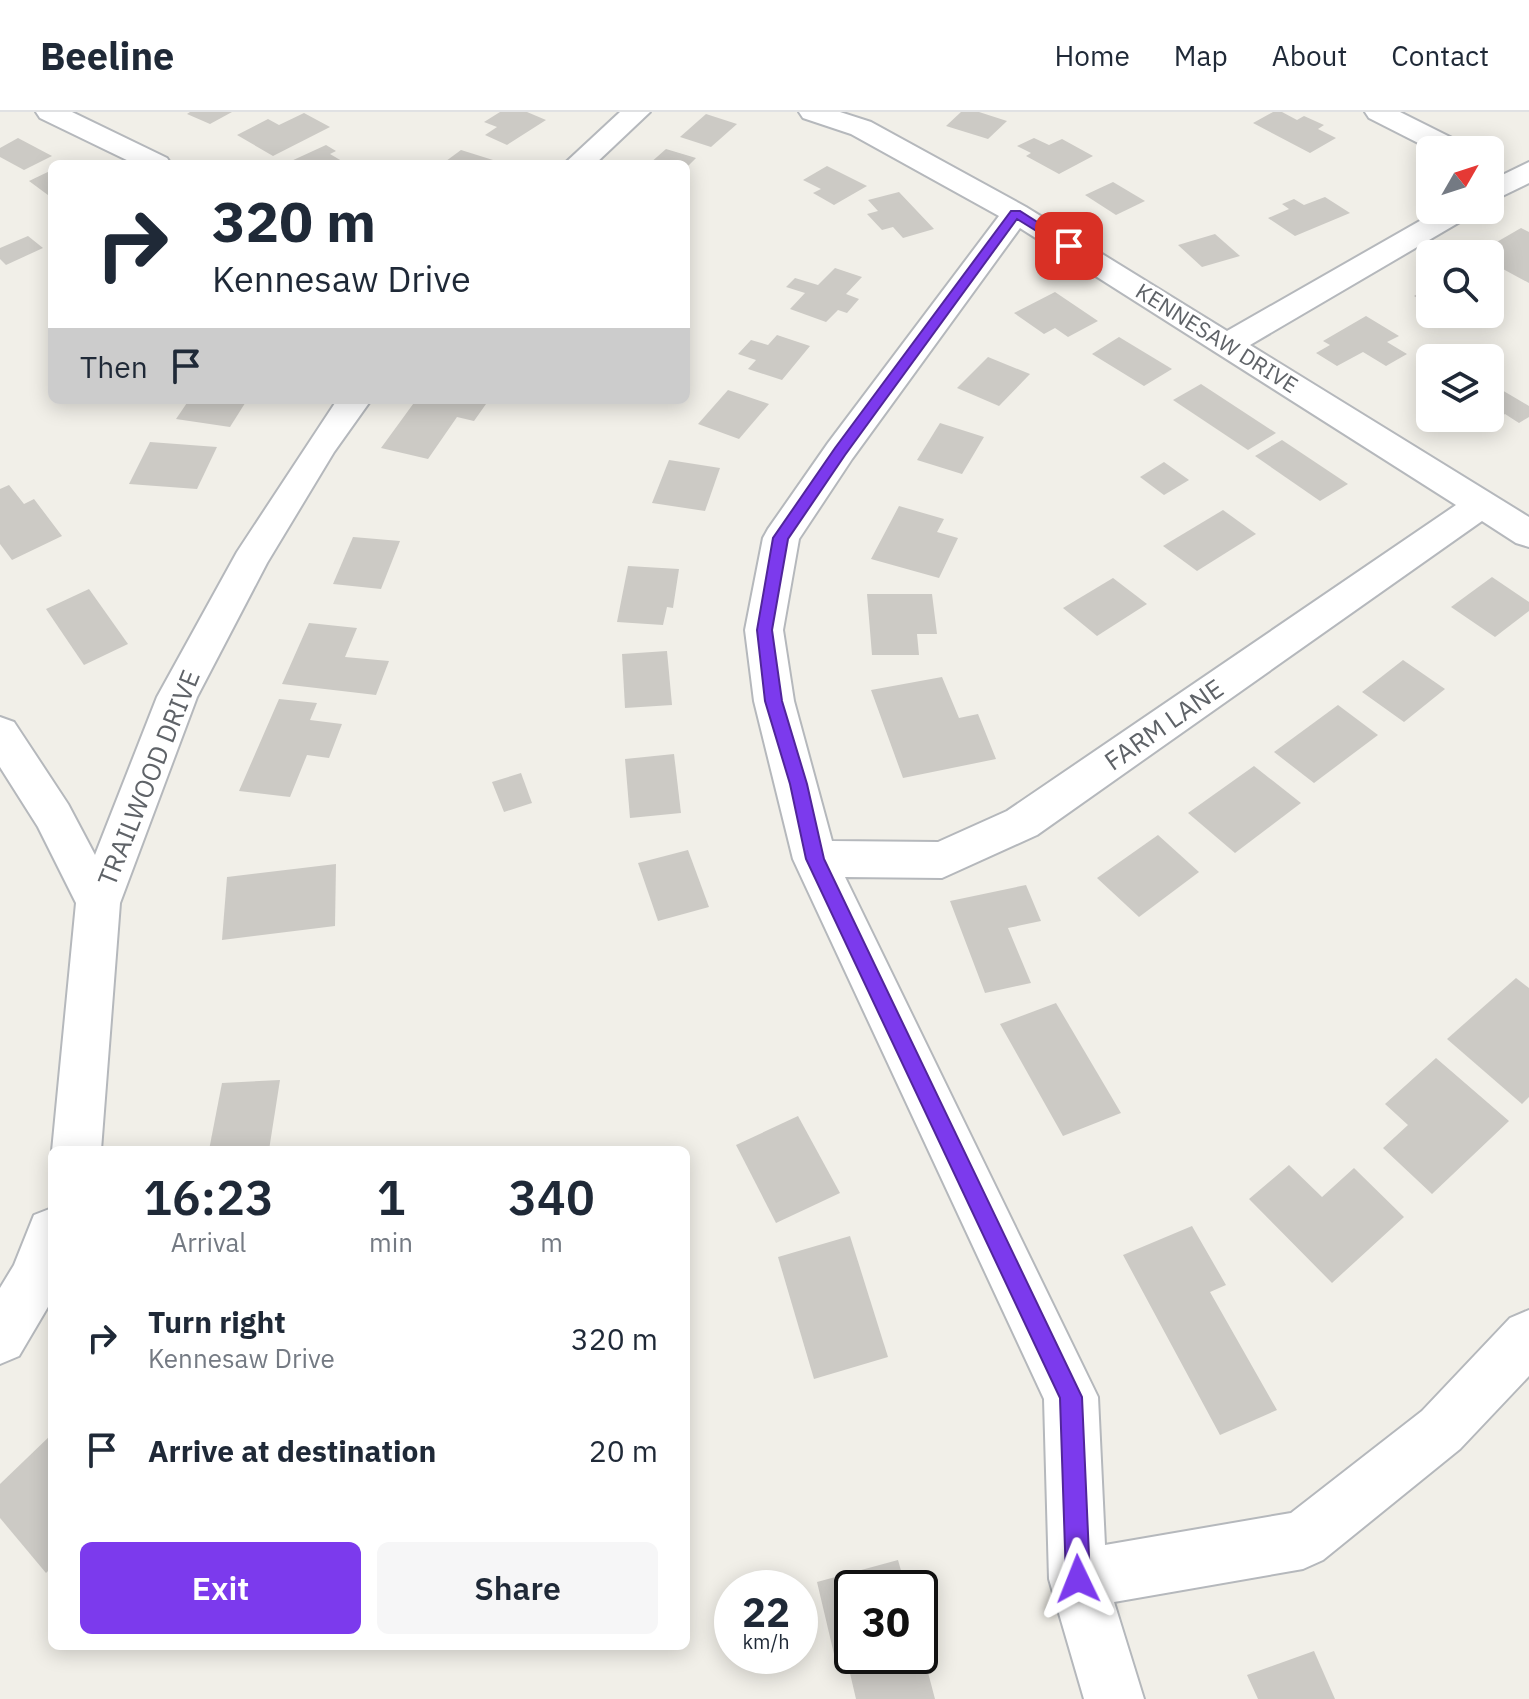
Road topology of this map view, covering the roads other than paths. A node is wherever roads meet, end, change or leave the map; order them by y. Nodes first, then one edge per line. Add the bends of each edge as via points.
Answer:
1 (50, 112) edge
2 (636, 112) edge
3 (813, 112) edge
4 (1379, 112) edge
5 (1439, 112) edge
6 (1410, 128) junction
7 (1426, 136) edge
8 (149, 160) edge
9 (582, 160) edge
10 (1016, 213) junction
11 (1436, 224) edge
12 (1228, 344) junction
13 (351, 404) edge
14 (1482, 504) junction
15 (1529, 534) edge
16 (0, 733) edge
17 (815, 859) junction
18 (98, 903) junction
19 (76, 1146) edge
20 (48, 1244) edge
21 (0, 1337) edge
22 (1529, 1337) edge
23 (1078, 1579) junction
24 (1114, 1699) edge

1 - 8 street
2 - 9 street
3 - 10 street, KENNESAW DRIVE via 861,128
4 - 6 street
5 - 6 street
6 - 7 street
10 - 12 street, KENNESAW DRIVE
10 - 17 street via 781,538 764,630 774,701
11 - 12 street
12 - 14 street, KENNESAW DRIVE
13 - 18 street, TRAILWOOD DRIVE via 250,561 177,697
14 - 15 street, KENNESAW DRIVE
14 - 17 street, FARM LANE via 1022,823 942,860
16 - 18 street via 53,816
17 - 23 street via 1071,1397
18 - 19 street, TRAILWOOD DRIVE
20 - 21 street via 34,1281
22 - 23 street via 1441,1430 1303,1540
23 - 24 street

